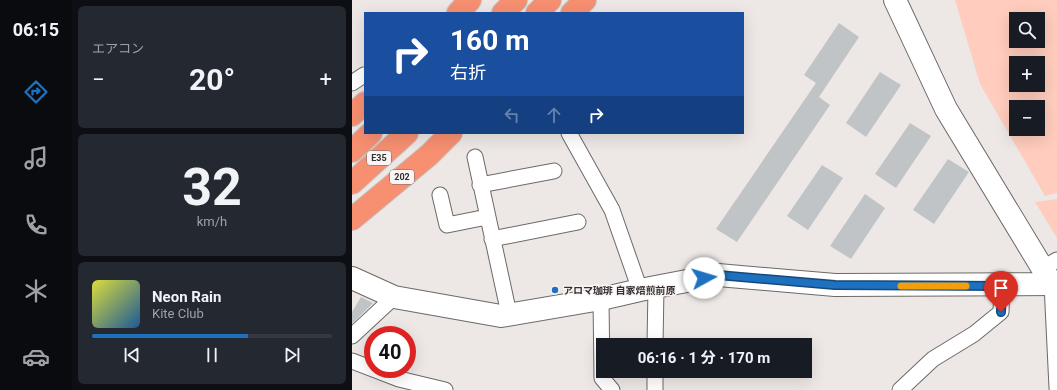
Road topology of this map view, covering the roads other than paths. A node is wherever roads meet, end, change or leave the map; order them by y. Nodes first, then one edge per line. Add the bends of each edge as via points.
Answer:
1 (470, 0) edge
2 (516, 0) edge
3 (550, 0) edge
4 (585, 0) edge
5 (895, 0) edge
6 (459, 12) edge
7 (504, 12) edge
8 (538, 12) edge
9 (573, 12) edge
10 (364, 75) edge
11 (352, 83) edge
12 (364, 104) edge
13 (352, 115) edge
14 (370, 134) edge
15 (406, 134) edge
16 (450, 134) edge
17 (570, 134) edge
18 (352, 151) edge
19 (475, 157) dead end
20 (554, 171) dead end
21 (352, 183) edge
22 (480, 185) junction
23 (440, 195) dead end
24 (487, 217) junction
25 (352, 219) edge
26 (578, 222) dead end
27 (492, 239) junction
28 (1052, 274) edge
29 (352, 278) edge
30 (1002, 286) junction
31 (648, 288) junction
32 (394, 297) junction
33 (601, 300) junction
34 (509, 314) junction
35 (357, 331) edge
36 (654, 338) edge
37 (352, 349) edge
38 (352, 361) edge
39 (655, 378) edge
40 (906, 388) edge
41 (1057, 388) edge
42 (445, 390) edge
43 (612, 390) edge
44 (655, 390) edge

1 - 6 highway
2 - 7 highway
3 - 8 highway
4 - 9 highway
5 - 28 street via 946,109
10 - 11 street
12 - 13 highway
14 - 18 highway, E35
15 - 21 highway, E35
16 - 25 highway, 202 via 429,155
17 - 31 street via 612,210
19 - 22 street
20 - 22 street
22 - 24 street
23 - 24 street via 447,225
24 - 27 street
26 - 27 street
27 - 34 street
28 - 30 street
28 - 41 street
29 - 32 street
30 - 31 street via 835,285 718,275
30 - 40 street via 1001,312 974,334 933,359
31 - 33 street
31 - 36 street
32 - 34 street via 501,316
32 - 35 street
33 - 34 street
33 - 43 street via 602,378
35 - 37 street
38 - 42 street via 399,379
39 - 44 street

